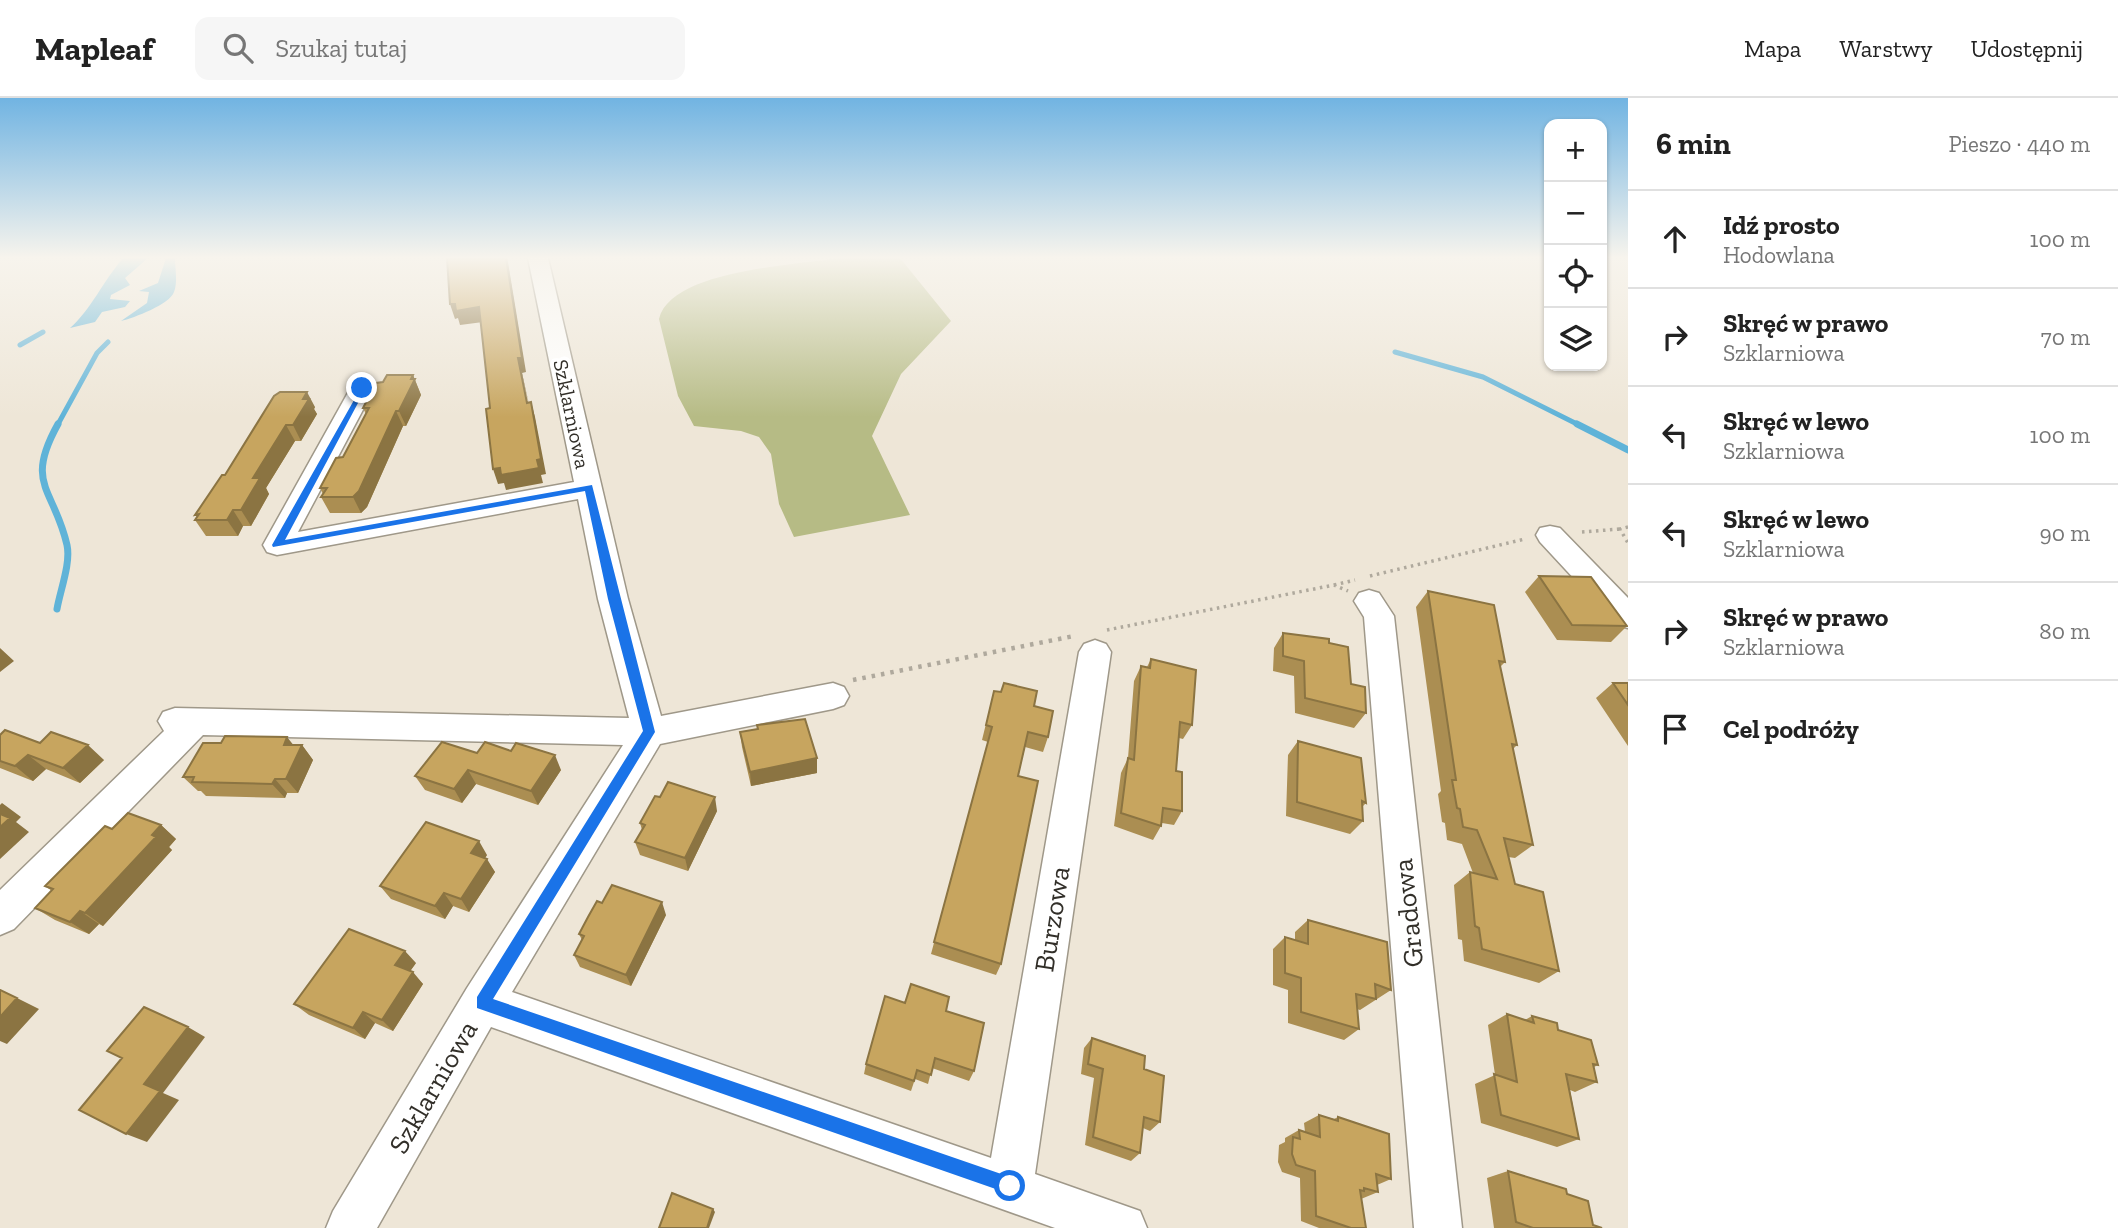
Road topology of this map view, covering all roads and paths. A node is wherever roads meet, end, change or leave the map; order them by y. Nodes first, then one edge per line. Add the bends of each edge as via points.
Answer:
1 (550, 311) edge
2 (362, 388) dead end
3 (589, 488) junction
4 (1628, 527) edge
5 (1620, 528) junction
6 (1550, 535) junction
7 (1628, 543) edge
8 (1334, 585) junction
9 (1369, 601) joint
10 (1628, 617) edge
11 (1092, 639) junction
12 (840, 688) joint
13 (649, 732) junction
14 (0, 916) edge
15 (482, 1003) junction
16 (1010, 1186) junction
17 (350, 1228) edge
18 (1123, 1228) edge
19 (1438, 1228) edge

1 - 3 street, Szklarniowa
2 - 3 street, Szklarniowa via 277,545
3 - 13 street, Szklarniowa
4 - 5 path
5 - 6 path
5 - 7 path
6 - 8 path
6 - 10 street
8 - 9 path
8 - 11 path
9 - 19 street, Gradowa via 1379,616
11 - 12 path
11 - 16 street, Burzowa
12 - 13 street
13 - 14 street via 185,722
13 - 15 street, Szklarniowa
15 - 16 street
15 - 17 street, Szklarniowa
16 - 18 street

